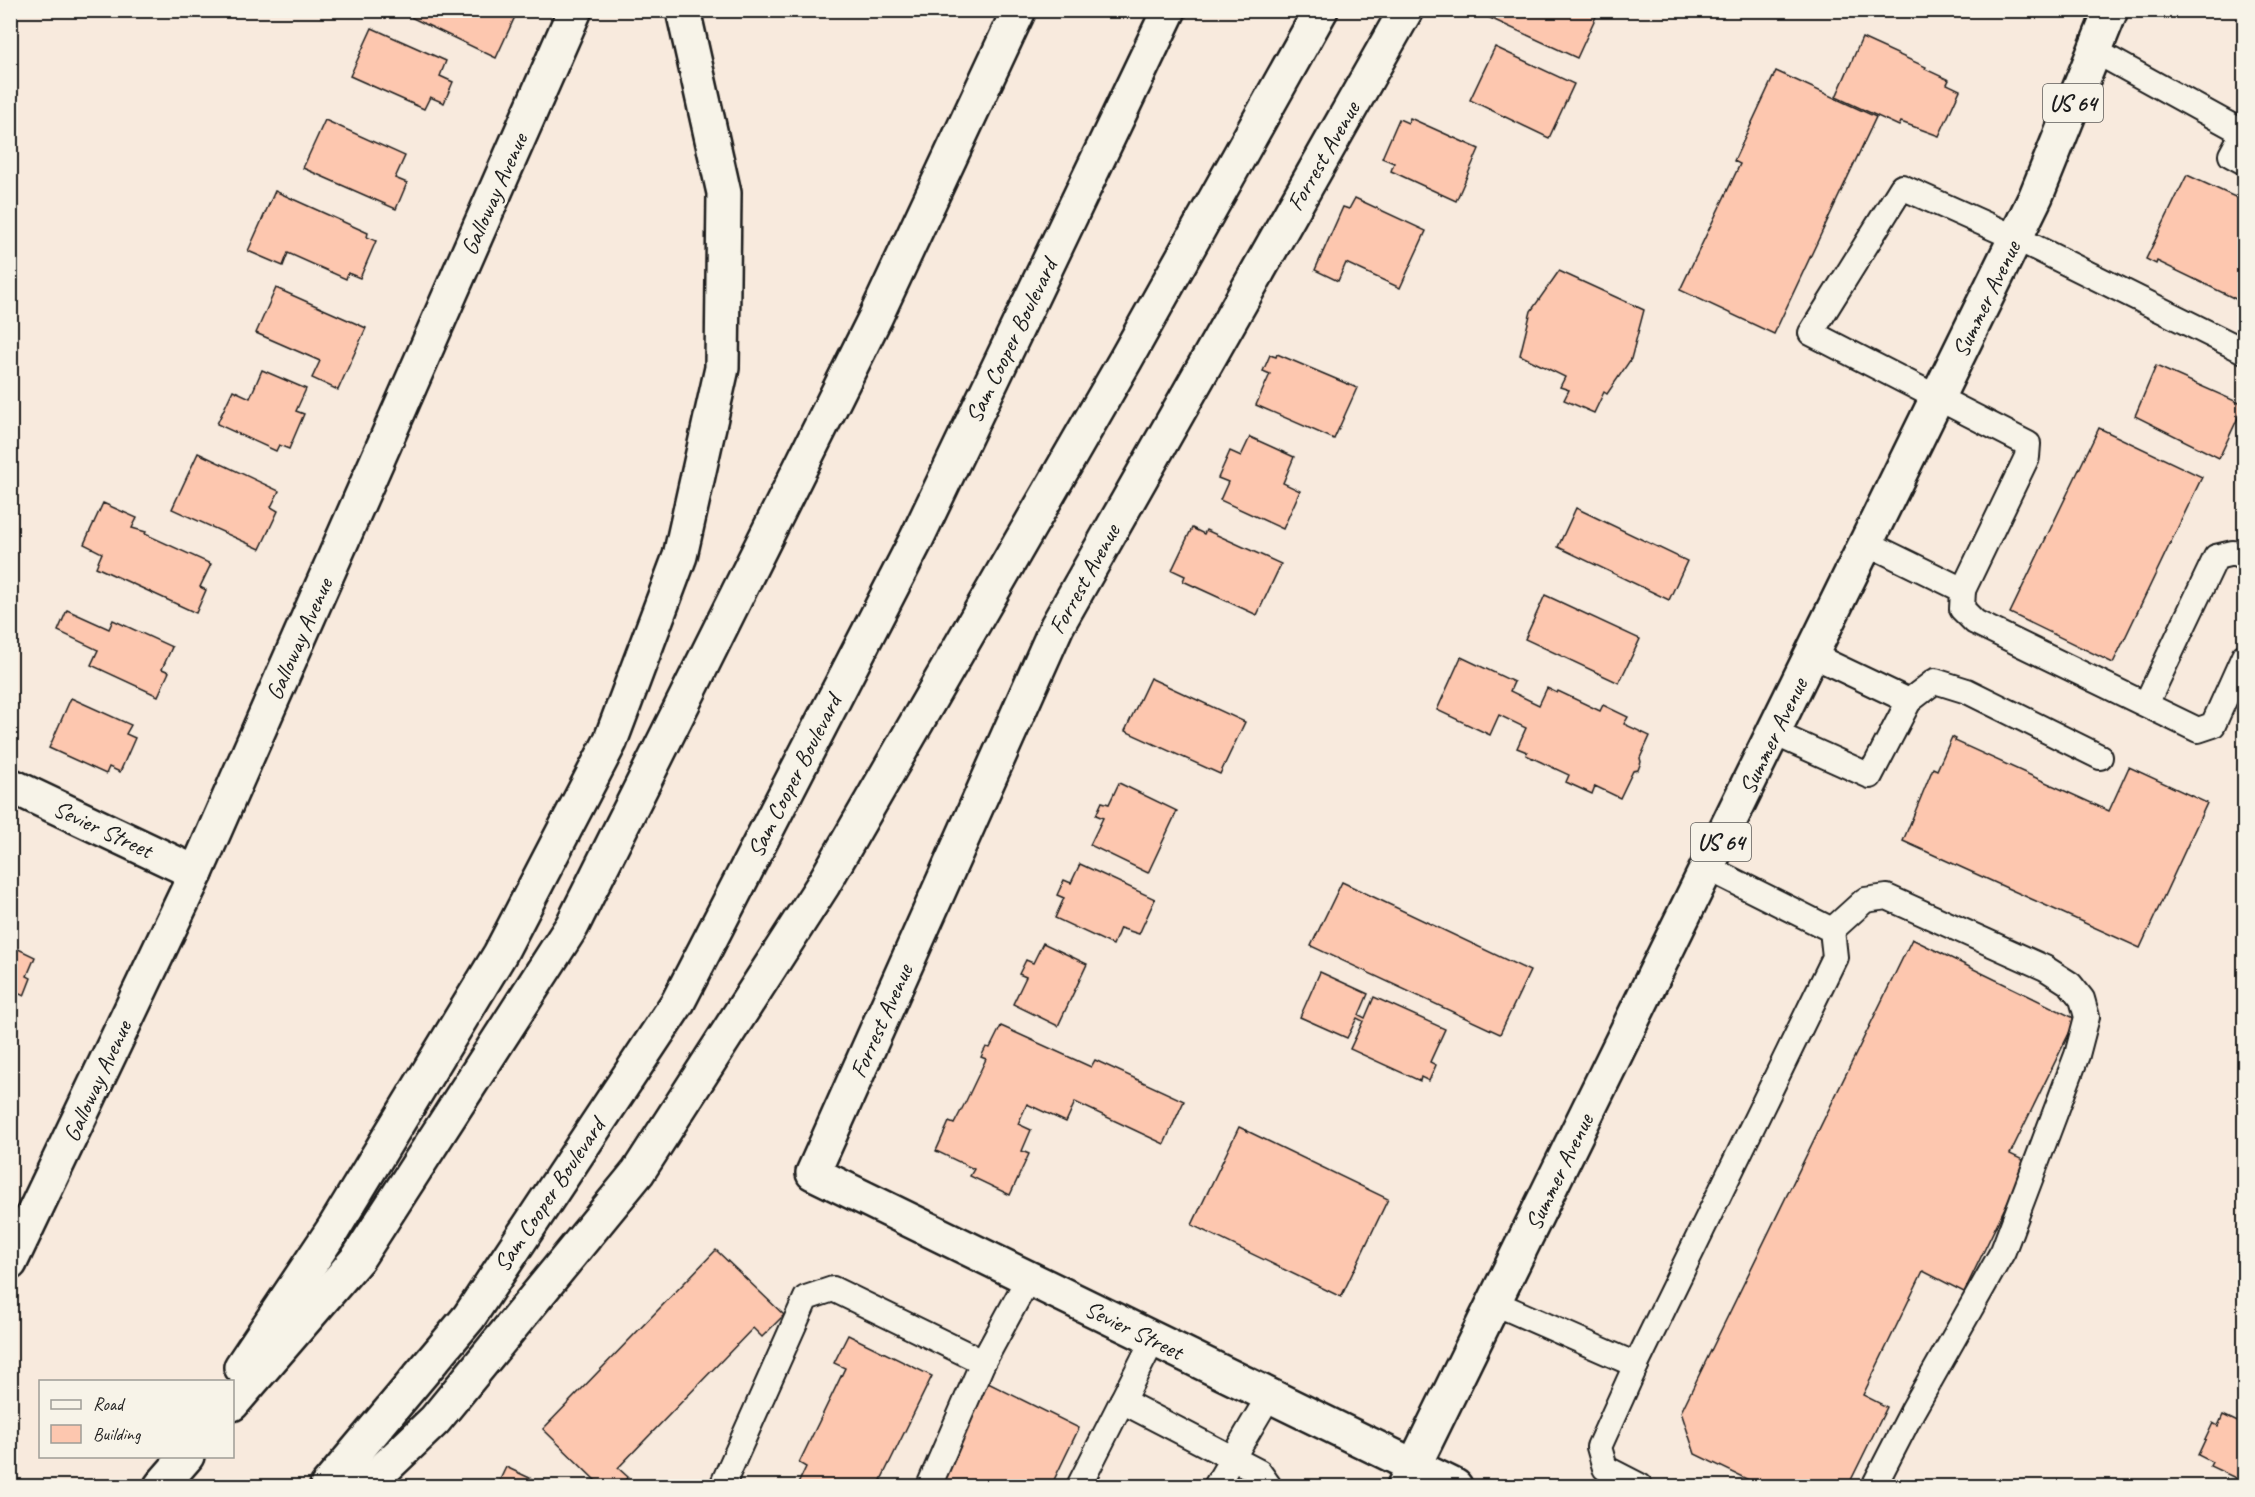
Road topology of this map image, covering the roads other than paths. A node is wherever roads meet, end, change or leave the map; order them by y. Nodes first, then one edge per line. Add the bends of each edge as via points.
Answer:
1 (575, 10) edge
2 (683, 10) edge
3 (1019, 10) edge
4 (1169, 10) edge
5 (1321, 10) edge
6 (1406, 10) edge
7 (2111, 10) edge
8 (2095, 51) junction
9 (2244, 132) edge
10 (2244, 162) edge
11 (2016, 237) junction
12 (2244, 351) edge
13 (1938, 398) junction
14 (1867, 543) junction
15 (2244, 558) edge
16 (1963, 590) junction
17 (1812, 655) junction
18 (2244, 656) edge
19 (1909, 701) junction
20 (2146, 705) junction
21 (1774, 733) junction
22 (2100, 757) dead end
23 (10, 785) edge
24 (1708, 868) junction
25 (196, 873) junction
26 (1832, 930) junction
27 (813, 1173) joint
28 (10, 1263) edge
29 (1028, 1279) junction
30 (1495, 1303) junction
31 (1153, 1340) junction
32 (983, 1362) junction
33 (1636, 1365) junction
34 (232, 1380) edge
35 (1269, 1396) junction
36 (1122, 1401) junction
37 (234, 1402) edge
38 (180, 1458) edge
39 (185, 1458) edge
40 (1231, 1458) junction
41 (1409, 1477) edge
42 (1260, 1482) edge
43 (161, 1486) edge
44 (327, 1486) edge
45 (366, 1486) edge
46 (722, 1486) edge
47 (929, 1486) edge
48 (1078, 1486) edge
49 (1216, 1486) edge
50 (1455, 1486) edge
51 (1640, 1486) edge
52 (1874, 1486) edge

1 - 25 main road, Galloway Avenue
2 - 34 main road via 724,193 722,368 680,556 610,742 500,954 334,1228
3 - 37 main road via 875,318 572,926 358,1258
4 - 44 main road, Sam Cooper Boulevard via 916,540 678,1002 468,1317
5 - 45 main road via 1126,359 823,885 651,1152 435,1420
6 - 27 main road, Forrest Avenue via 1057,626
7 - 8 main road, Summer Avenue / US 64
8 - 9 lane
8 - 11 main road, Summer Avenue / US 64
9 - 10 lane via 2231,155
11 - 12 lane
11 - 13 main road, Summer Avenue / US 64
11 - 13 lane via 1902,187 1811,333
13 - 14 main road, Summer Avenue / US 64
13 - 16 lane via 2028,444 2027,457
14 - 16 lane
14 - 17 main road, Summer Avenue / US 64
15 - 20 lane via 2233,553 2216,557
16 - 20 lane via 1962,609 1975,622
17 - 19 lane
17 - 21 main road, Summer Avenue / US 64
18 - 20 lane via 2212,724 2198,730
19 - 21 lane via 1869,776
19 - 22 lane via 1935,681 1967,692
21 - 24 main road, Summer Avenue / US 64
23 - 25 main road, Sevier Street
24 - 26 lane
24 - 30 main road, Summer Avenue / US 64
25 - 28 main road, Galloway Avenue
26 - 33 lane via 1835,957
26 - 52 lane via 1865,900 1887,897 2045,968 2070,984 2082,999 2087,1017 2077,1055 2003,1251
27 - 29 main road, Sevier Street
29 - 31 main road, Sevier Street
29 - 32 lane
30 - 33 lane
30 - 41 main road, Summer Avenue / US 64
31 - 35 main road, Sevier Street
31 - 36 lane
32 - 46 lane via 833,1289 806,1298
32 - 47 lane
33 - 51 lane via 1599,1447 1605,1468
35 - 40 lane
35 - 41 main road, Sevier Street
36 - 40 lane
36 - 48 lane
38 - 43 main road
39 - 43 main road
40 - 42 lane
40 - 49 lane
41 - 50 main road, Sevier Street

